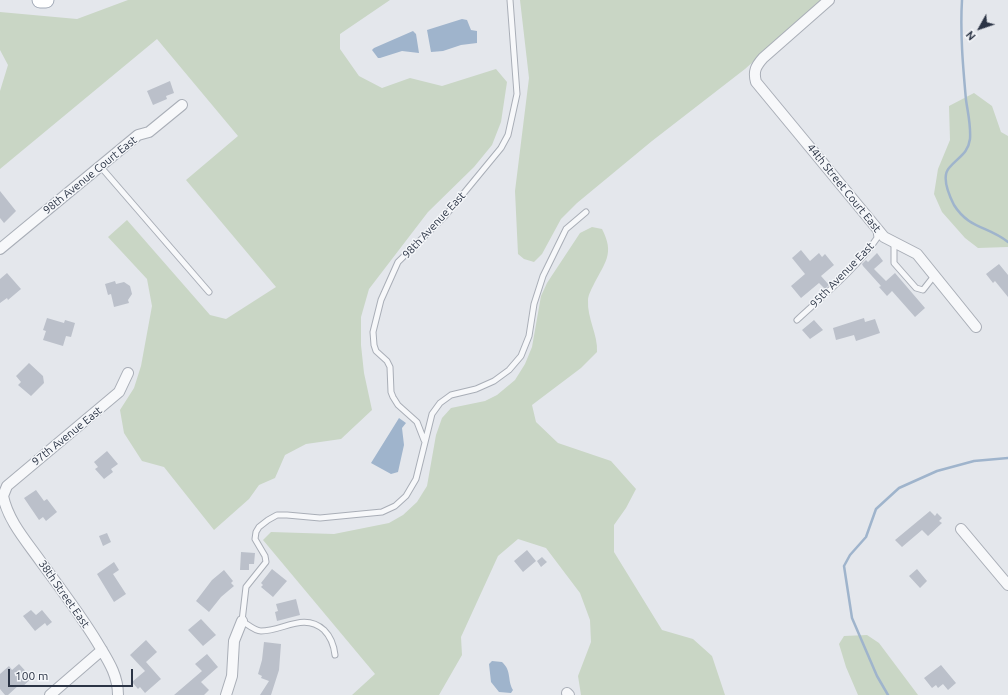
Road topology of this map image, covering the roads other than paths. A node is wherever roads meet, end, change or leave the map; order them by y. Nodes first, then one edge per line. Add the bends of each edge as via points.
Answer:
1 (40, 0) edge
2 (46, 0) edge
3 (510, 0) edge
4 (830, 0) edge
5 (182, 105) dead end
6 (100, 166) junction
7 (586, 212) dead end
8 (874, 225) junction
9 (894, 243) junction
10 (0, 249) edge
11 (934, 276) junction
12 (209, 292) dead end
13 (797, 320) dead end
14 (976, 327) dead end
15 (128, 373) dead end
16 (424, 442) junction
17 (3, 496) joint
18 (961, 529) dead end
19 (1008, 585) edge
20 (242, 621) junction
21 (102, 650) junction
22 (335, 655) dead end
23 (50, 695) edge
24 (118, 695) edge
25 (226, 695) edge

1 - 2 main road
3 - 16 lane, 98th Avenue East via 517,94 508,135 501,148 444,216 398,262 381,300 373,332 376,351 390,367 393,397 417,422
4 - 8 street, 44th Street Court East via 763,58 754,74 760,88
5 - 6 street, 98th Avenue Court East via 148,132 138,135
6 - 10 street, 98th Avenue Court East
6 - 12 lane
7 - 16 lane via 566,228 543,276 534,304 529,336 521,356 509,370 494,380 476,389 451,395 440,403 429,420
8 - 9 street, 44th Street Court East via 884,237
8 - 13 lane, 95th Avenue East via 877,238 869,249
9 - 11 street, 44th Street Court East via 917,254
9 - 11 lane via 894,263 916,288 923,290
11 - 14 street, 44th Street Court East
15 - 17 street, 97th Avenue East via 119,392 8,486
16 - 20 lane via 414,485 406,496 389,509 382,512 320,518 282,515 272,517 263,523 255,536 266,562 246,587
17 - 21 street, 38th Street East via 6,508 21,534
18 - 19 street
20 - 22 lane via 261,631 302,622 314,624 328,635
20 - 25 street via 234,640 232,676
21 - 23 street
21 - 24 street, 38th Street East via 114,671

